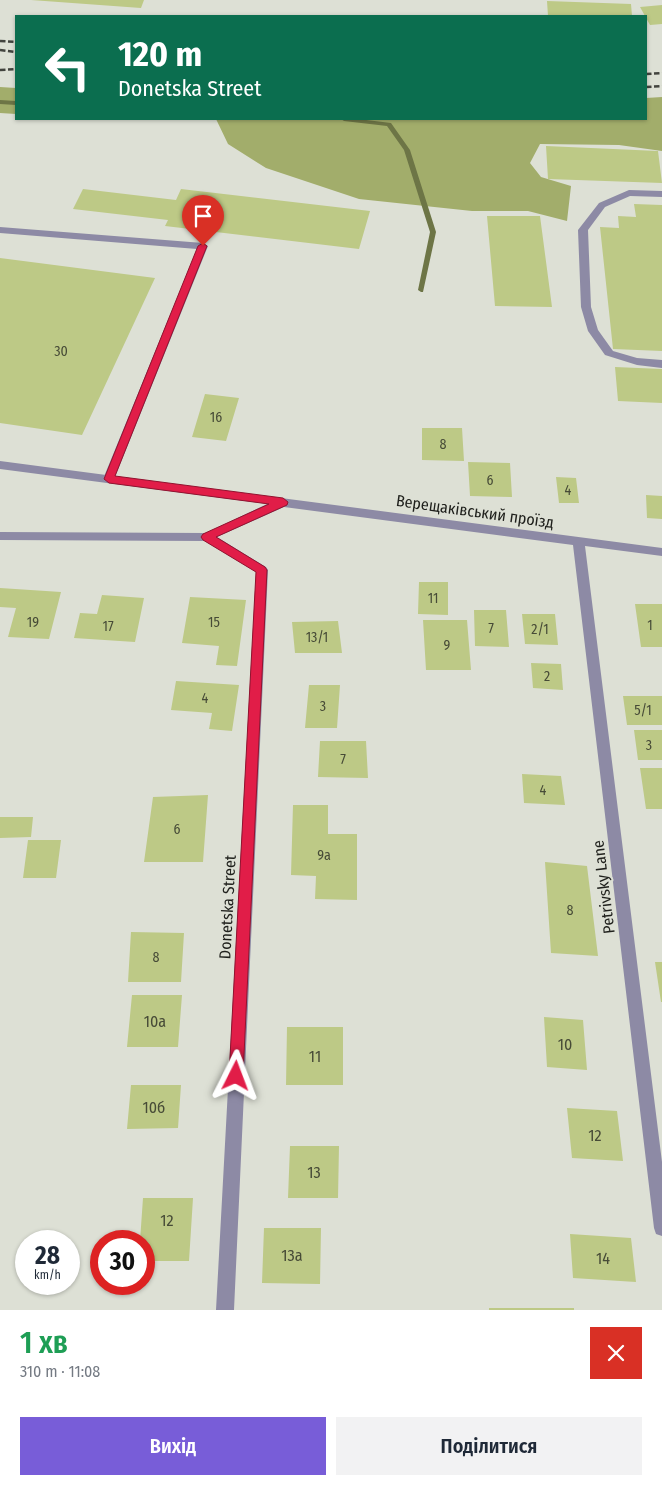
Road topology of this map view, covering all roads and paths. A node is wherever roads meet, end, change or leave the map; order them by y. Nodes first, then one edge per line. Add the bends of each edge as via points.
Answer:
1 (662, 194) edge
2 (0, 230) edge
3 (662, 364) edge
4 (0, 465) edge
5 (109, 479) junction
6 (283, 502) junction
7 (0, 536) edge
8 (206, 537) junction
9 (578, 541) junction
10 (662, 552) edge
11 (662, 1228) edge
12 (225, 1310) edge

1 - 3 street via 629,194 602,205 583,230 586,307 593,331 609,353 637,362
2 - 5 street via 203,246
4 - 5 street, Верещаківський проїзд
5 - 6 street, Верещаківський проїзд
6 - 8 street
6 - 9 street, Верещаківський проїзд
7 - 8 street
8 - 12 street, Donetska Street via 262,570
9 - 10 street, Верещаківський проїзд
9 - 11 street, Petrivsky Lane

